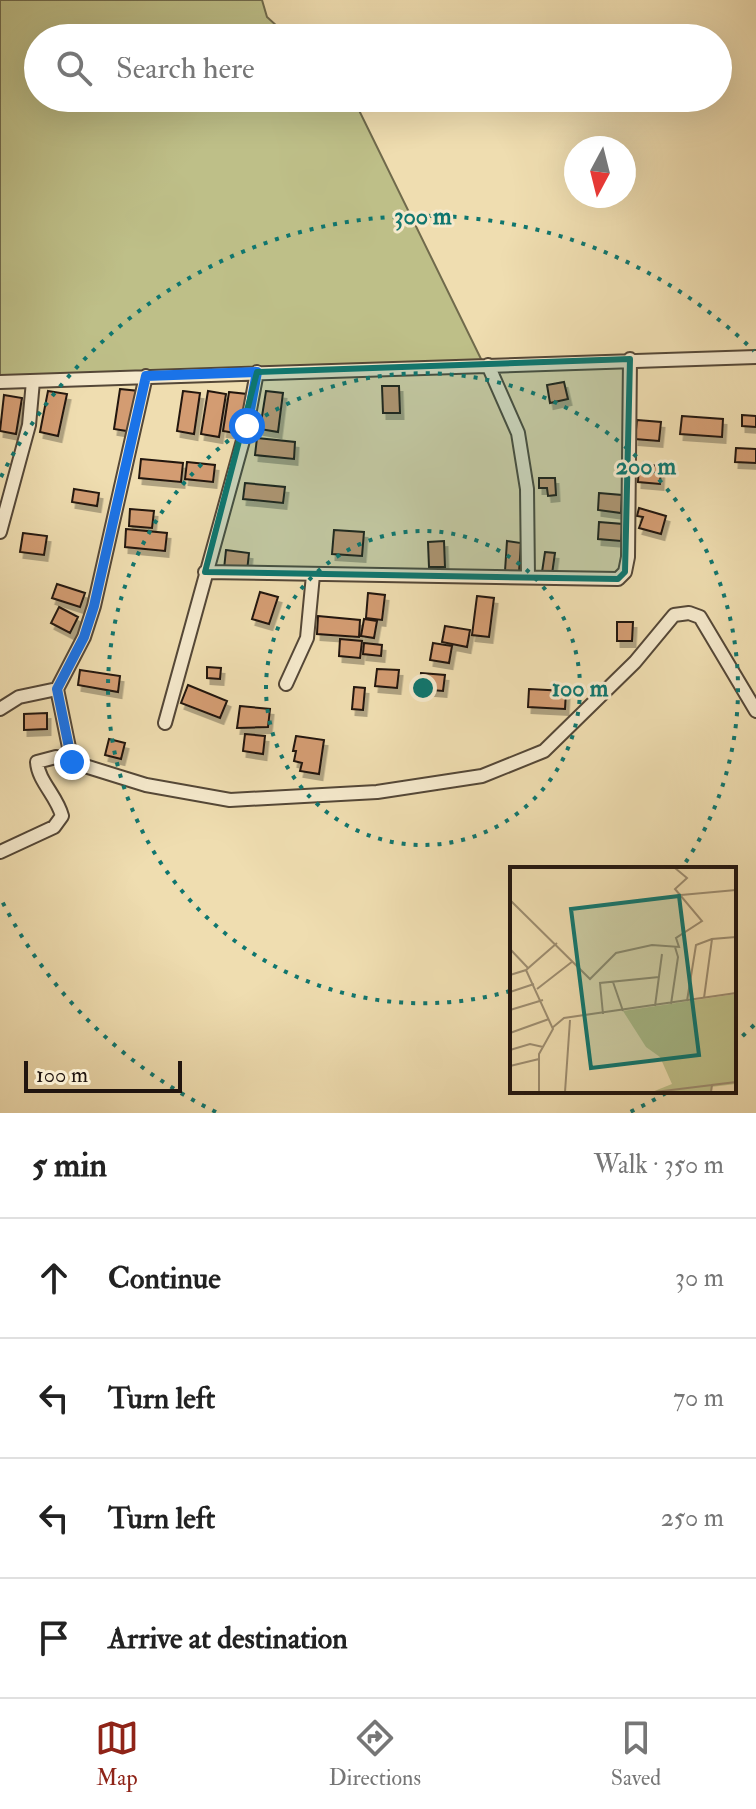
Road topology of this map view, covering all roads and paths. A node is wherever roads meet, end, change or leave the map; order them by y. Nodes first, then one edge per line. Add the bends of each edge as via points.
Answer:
1 (756, 357) edge
2 (630, 359) junction
3 (488, 365) junction
4 (257, 372) junction
5 (146, 376) junction
6 (33, 381) junction
7 (0, 382) edge
8 (0, 532) edge
9 (205, 572) junction
10 (313, 575) junction
11 (528, 577) junction
12 (286, 684) dead end
13 (57, 689) junction
14 (0, 709) edge
15 (756, 711) edge
16 (165, 723) dead end
17 (72, 762) junction
18 (0, 852) edge

1 - 2 street
2 - 3 street
2 - 11 street via 625,572 618,579
3 - 4 street
3 - 11 street via 518,433 527,489
4 - 5 street
4 - 9 street
5 - 6 street
5 - 13 street via 94,606
6 - 7 street
6 - 8 street via 31,415
9 - 10 street
9 - 16 street
10 - 11 street
10 - 12 street via 307,638
13 - 14 street via 19,697
13 - 17 street
15 - 17 street via 700,617 689,613 674,615 635,662 544,751 482,776 377,792 230,800 146,785
17 - 18 street via 56,757 37,762 62,816 54,827

